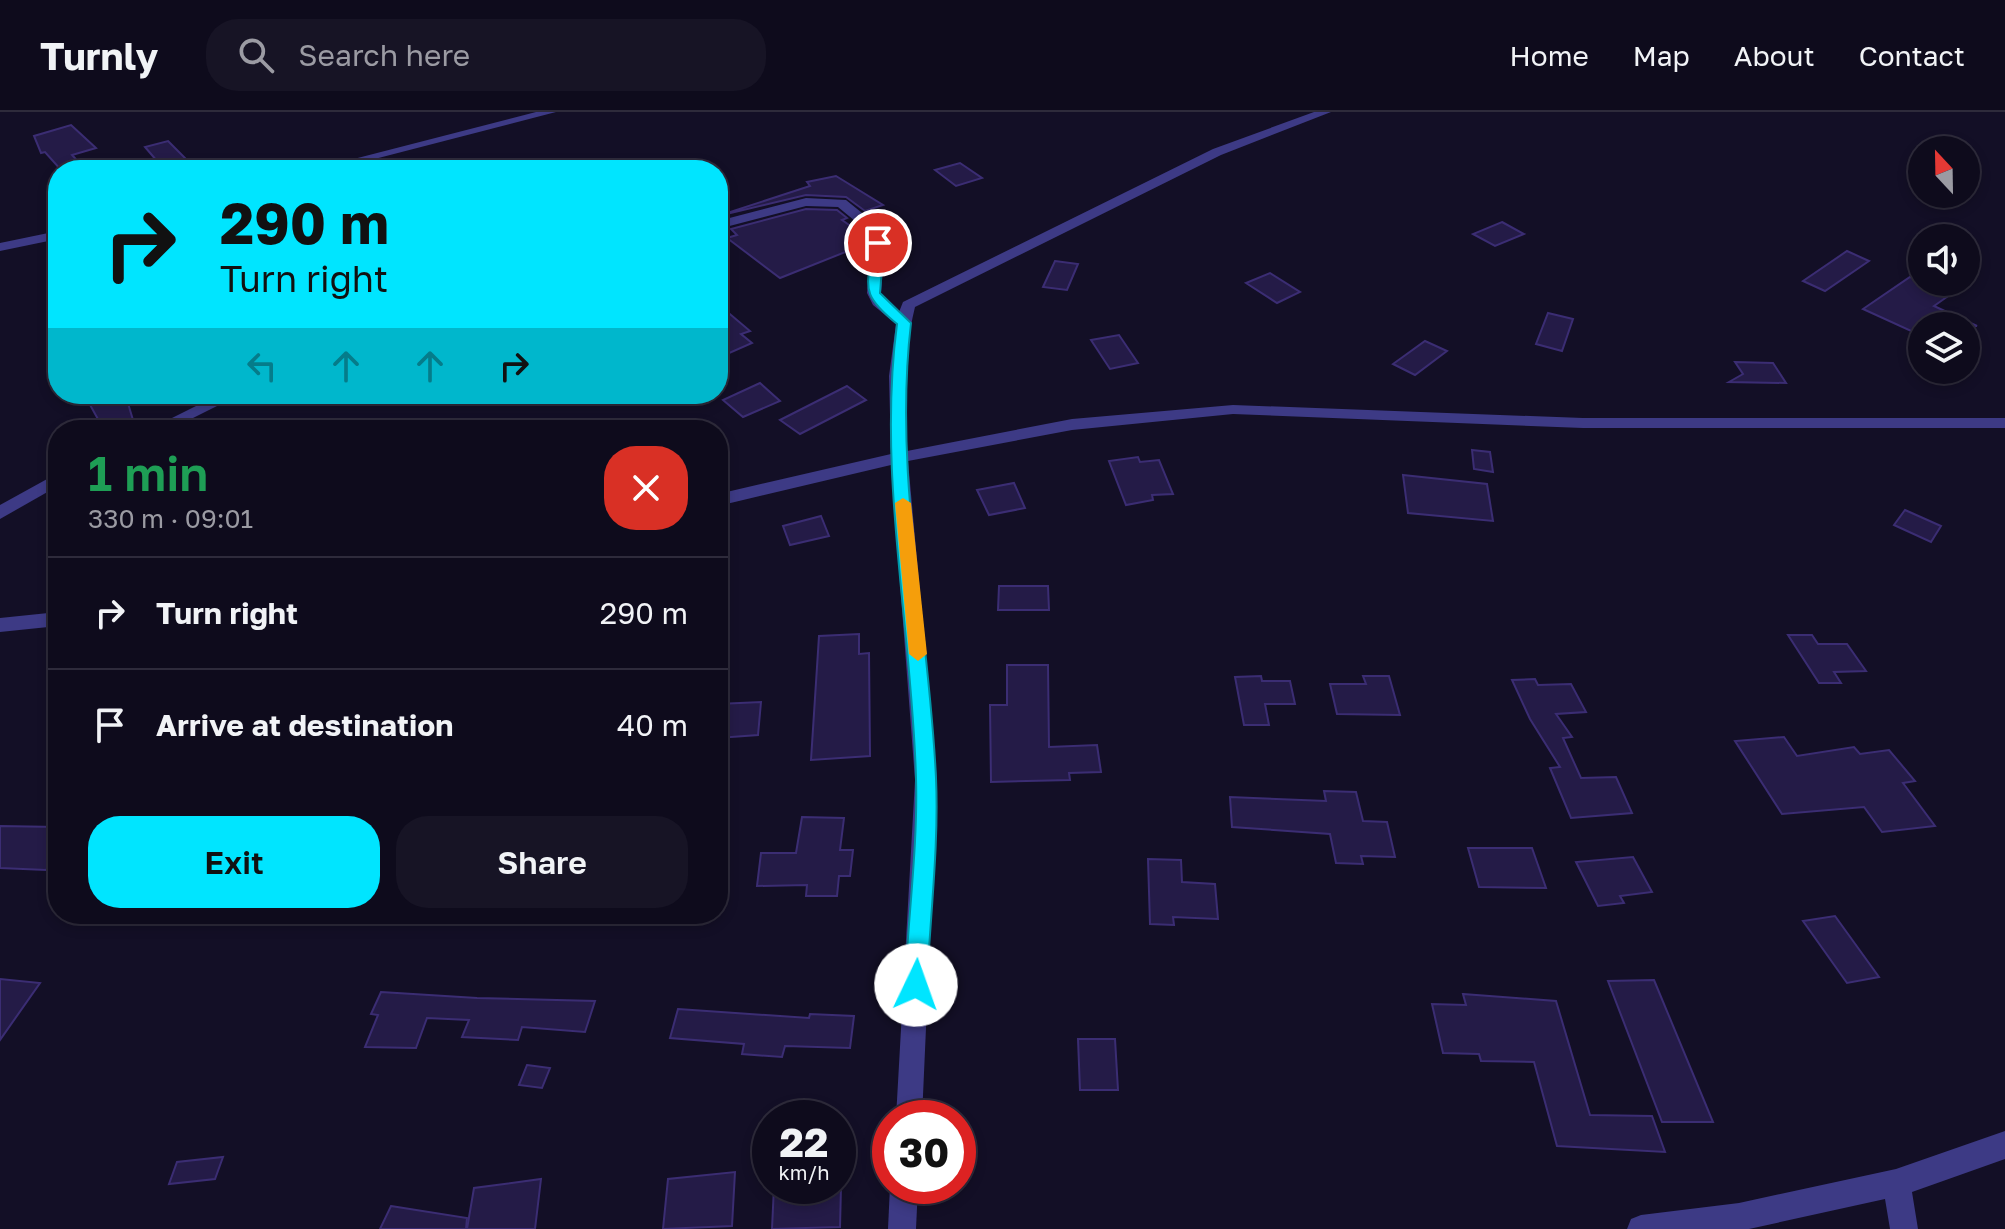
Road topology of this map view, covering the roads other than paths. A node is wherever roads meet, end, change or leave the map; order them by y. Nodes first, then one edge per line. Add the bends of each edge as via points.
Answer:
1 (550, 112) edge
2 (1325, 112) edge
3 (357, 160) edge
4 (728, 222) edge
5 (48, 237) edge
6 (0, 247) edge
7 (904, 323) junction
8 (212, 404) edge
9 (177, 420) edge
10 (2005, 423) edge
11 (899, 459) junction
12 (48, 485) edge
13 (728, 498) edge
14 (0, 513) edge
15 (48, 620) edge
16 (0, 625) edge
17 (910, 1100) edge
18 (2005, 1145) edge
19 (1896, 1183) junction
20 (903, 1204) edge
21 (902, 1229) edge
22 (1641, 1229) edge
23 (1904, 1229) edge

1 - 3 street
2 - 7 street via 1217,152 923,296 908,305
4 - 7 street via 806,202 841,203 872,228 878,243 874,293
5 - 6 street
7 - 11 street via 897,376
8 - 9 street
10 - 11 street via 1521,422 1308,409 1193,411 1093,420
11 - 13 street
11 - 17 street via 926,780
12 - 14 street
15 - 16 street
18 - 19 street
19 - 22 street via 1739,1217
19 - 23 street
20 - 21 street

